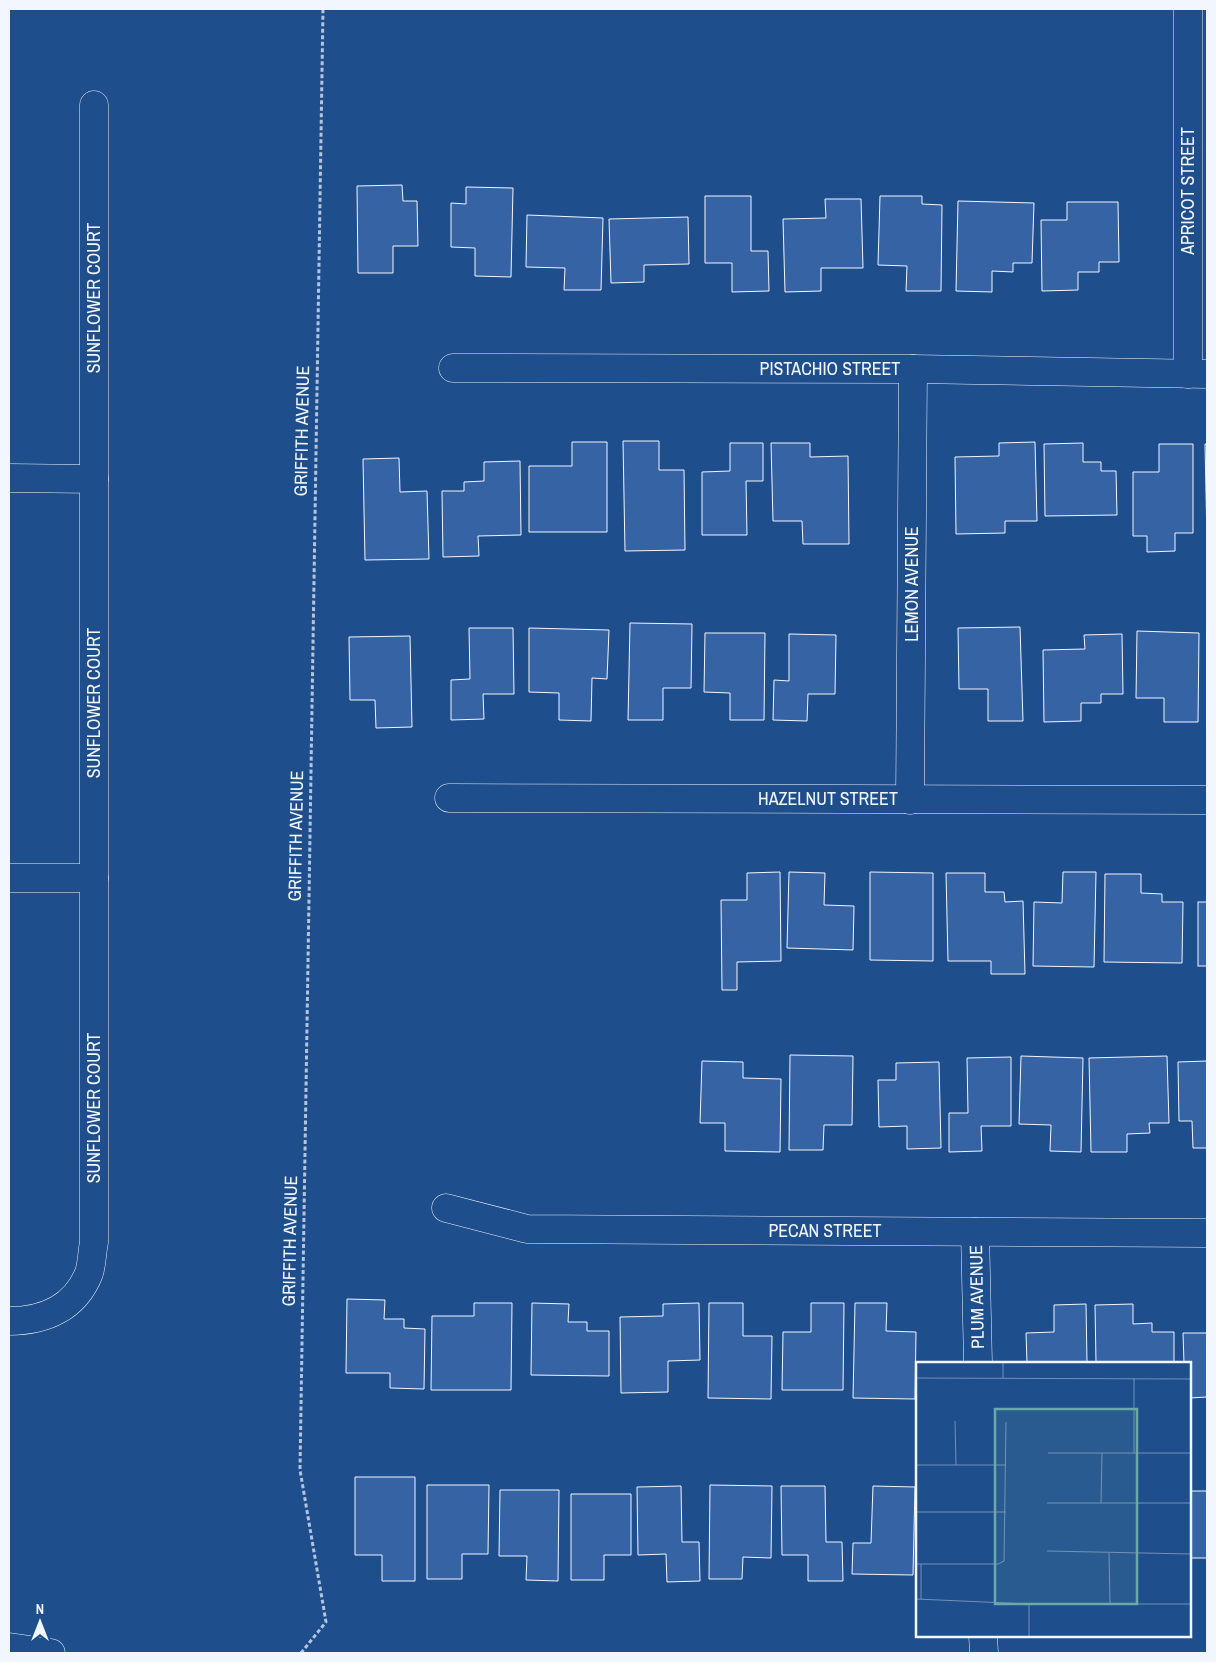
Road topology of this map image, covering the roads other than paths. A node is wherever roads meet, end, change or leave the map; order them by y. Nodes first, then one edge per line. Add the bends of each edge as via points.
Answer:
1 (1188, 9) edge
2 (94, 105) dead end
3 (453, 368) dead end
4 (913, 370) junction
5 (1198, 374) edge
6 (9, 478) edge
7 (94, 478) junction
8 (449, 798) dead end
9 (910, 800) junction
10 (1207, 800) edge
11 (9, 878) edge
12 (94, 878) junction
13 (446, 1208) dead end
14 (975, 1232) junction
15 (1207, 1233) edge
16 (9, 1321) edge
17 (978, 1362) edge
18 (983, 1637) edge
19 (9, 1647) edge
20 (51, 1653) edge
21 (984, 1653) edge

1 - 5 street, APRICOT STREET
2 - 7 street, SUNFLOWER COURT
3 - 4 street, PISTACHIO STREET
4 - 5 street, PISTACHIO STREET
4 - 9 street, LEMON AVENUE
6 - 7 street
7 - 12 street, SUNFLOWER COURT
8 - 9 street, HAZELNUT STREET
9 - 10 street, HAZELNUT STREET
11 - 12 street
12 - 16 street, SUNFLOWER COURT via 94,1242 89,1272 75,1297 52,1314
13 - 14 street, PECAN STREET via 527,1228
14 - 15 street, PECAN STREET
14 - 17 street, PLUM AVENUE
18 - 21 street
19 - 20 street

